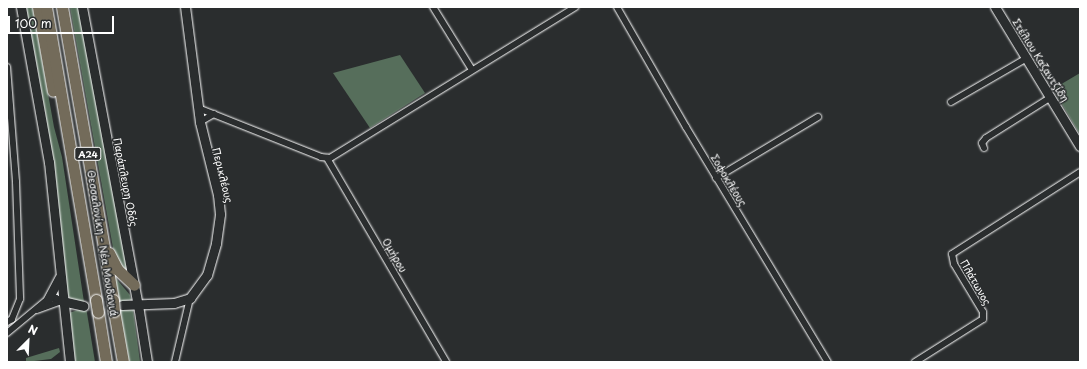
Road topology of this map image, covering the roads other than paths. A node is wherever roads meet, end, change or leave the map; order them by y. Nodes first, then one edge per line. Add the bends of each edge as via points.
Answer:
1 (21, 7) edge
2 (38, 7) edge
3 (46, 7) edge
4 (62, 7) edge
5 (82, 7) edge
6 (185, 7) edge
7 (434, 7) edge
8 (574, 7) edge
9 (617, 7) edge
10 (995, 7) edge
11 (1027, 58) junction
12 (7, 67) edge
13 (472, 70) junction
14 (1051, 97) junction
15 (951, 102) dead end
16 (198, 108) junction
17 (214, 114) junction
18 (818, 117) dead end
19 (200, 122) junction
20 (1080, 146) edge
21 (984, 148) dead end
22 (327, 158) junction
23 (1080, 172) edge
24 (716, 178) junction
25 (77, 180) junction
26 (99, 211) junction
27 (61, 271) junction
28 (134, 285) junction
29 (48, 298) junction
30 (190, 298) junction
31 (62, 301) junction
32 (117, 305) junction
33 (138, 305) junction
34 (83, 306) tunnel mouth
35 (34, 311) junction
36 (7, 322) edge
37 (7, 333) edge
38 (70, 362) edge
39 (106, 362) edge
40 (123, 362) edge
41 (147, 362) edge
42 (175, 362) edge
43 (446, 362) edge
44 (828, 362) edge
45 (915, 362) edge

1 - 27 street via 49,162
2 - 25 highway via 60,128 70,166
3 - 25 highway, Θεσσαλονίκη - Νέα Μουδανιά / Α24
4 - 26 highway, Θεσσαλονίκη - Νέα Μουδανιά / Α24
5 - 28 street, Παράπλευρη Οδός
6 - 16 street, Περικλέους
7 - 13 street
8 - 13 street
9 - 24 street, Σοφοκλέους
10 - 11 street, Στέλιου Καζαντζίδη
11 - 14 street, Στέλιου Καζαντζίδη
11 - 15 street
12 - 36 street via 15,171 20,295 12,319
13 - 22 street
14 - 20 street, Στέλιου Καζαντζίδη
14 - 21 street via 986,138 982,143
16 - 17 street
16 - 19 street, Περικλέους
17 - 19 street
17 - 22 street
18 - 24 street
19 - 30 street, Περικλέους via 220,214 207,275
22 - 43 street, Ομήρου
23 - 45 street, Πλάτωνος via 952,254 954,264 983,312 983,319
24 - 44 street, Σοφοκλέους
25 - 39 highway, Θεσσαλονίκη - Νέα Μουδανιά / Α24, bridge
26 - 28 highway via 113,263 128,282
26 - 32 highway, Θεσσαλονίκη - Νέα Μουδανιά / Α24
27 - 29 street via 56,288
27 - 31 street
28 - 33 street, Παράπλευρη Οδός
29 - 31 street
29 - 35 street
30 - 33 street via 174,303
30 - 42 street
31 - 34 street
31 - 35 street
31 - 38 street
32 - 33 street
32 - 40 highway, Θεσσαλονίκη - Νέα Μουδανιά / Α24
33 - 41 street, Παράπλευρη Οδός
35 - 37 street

